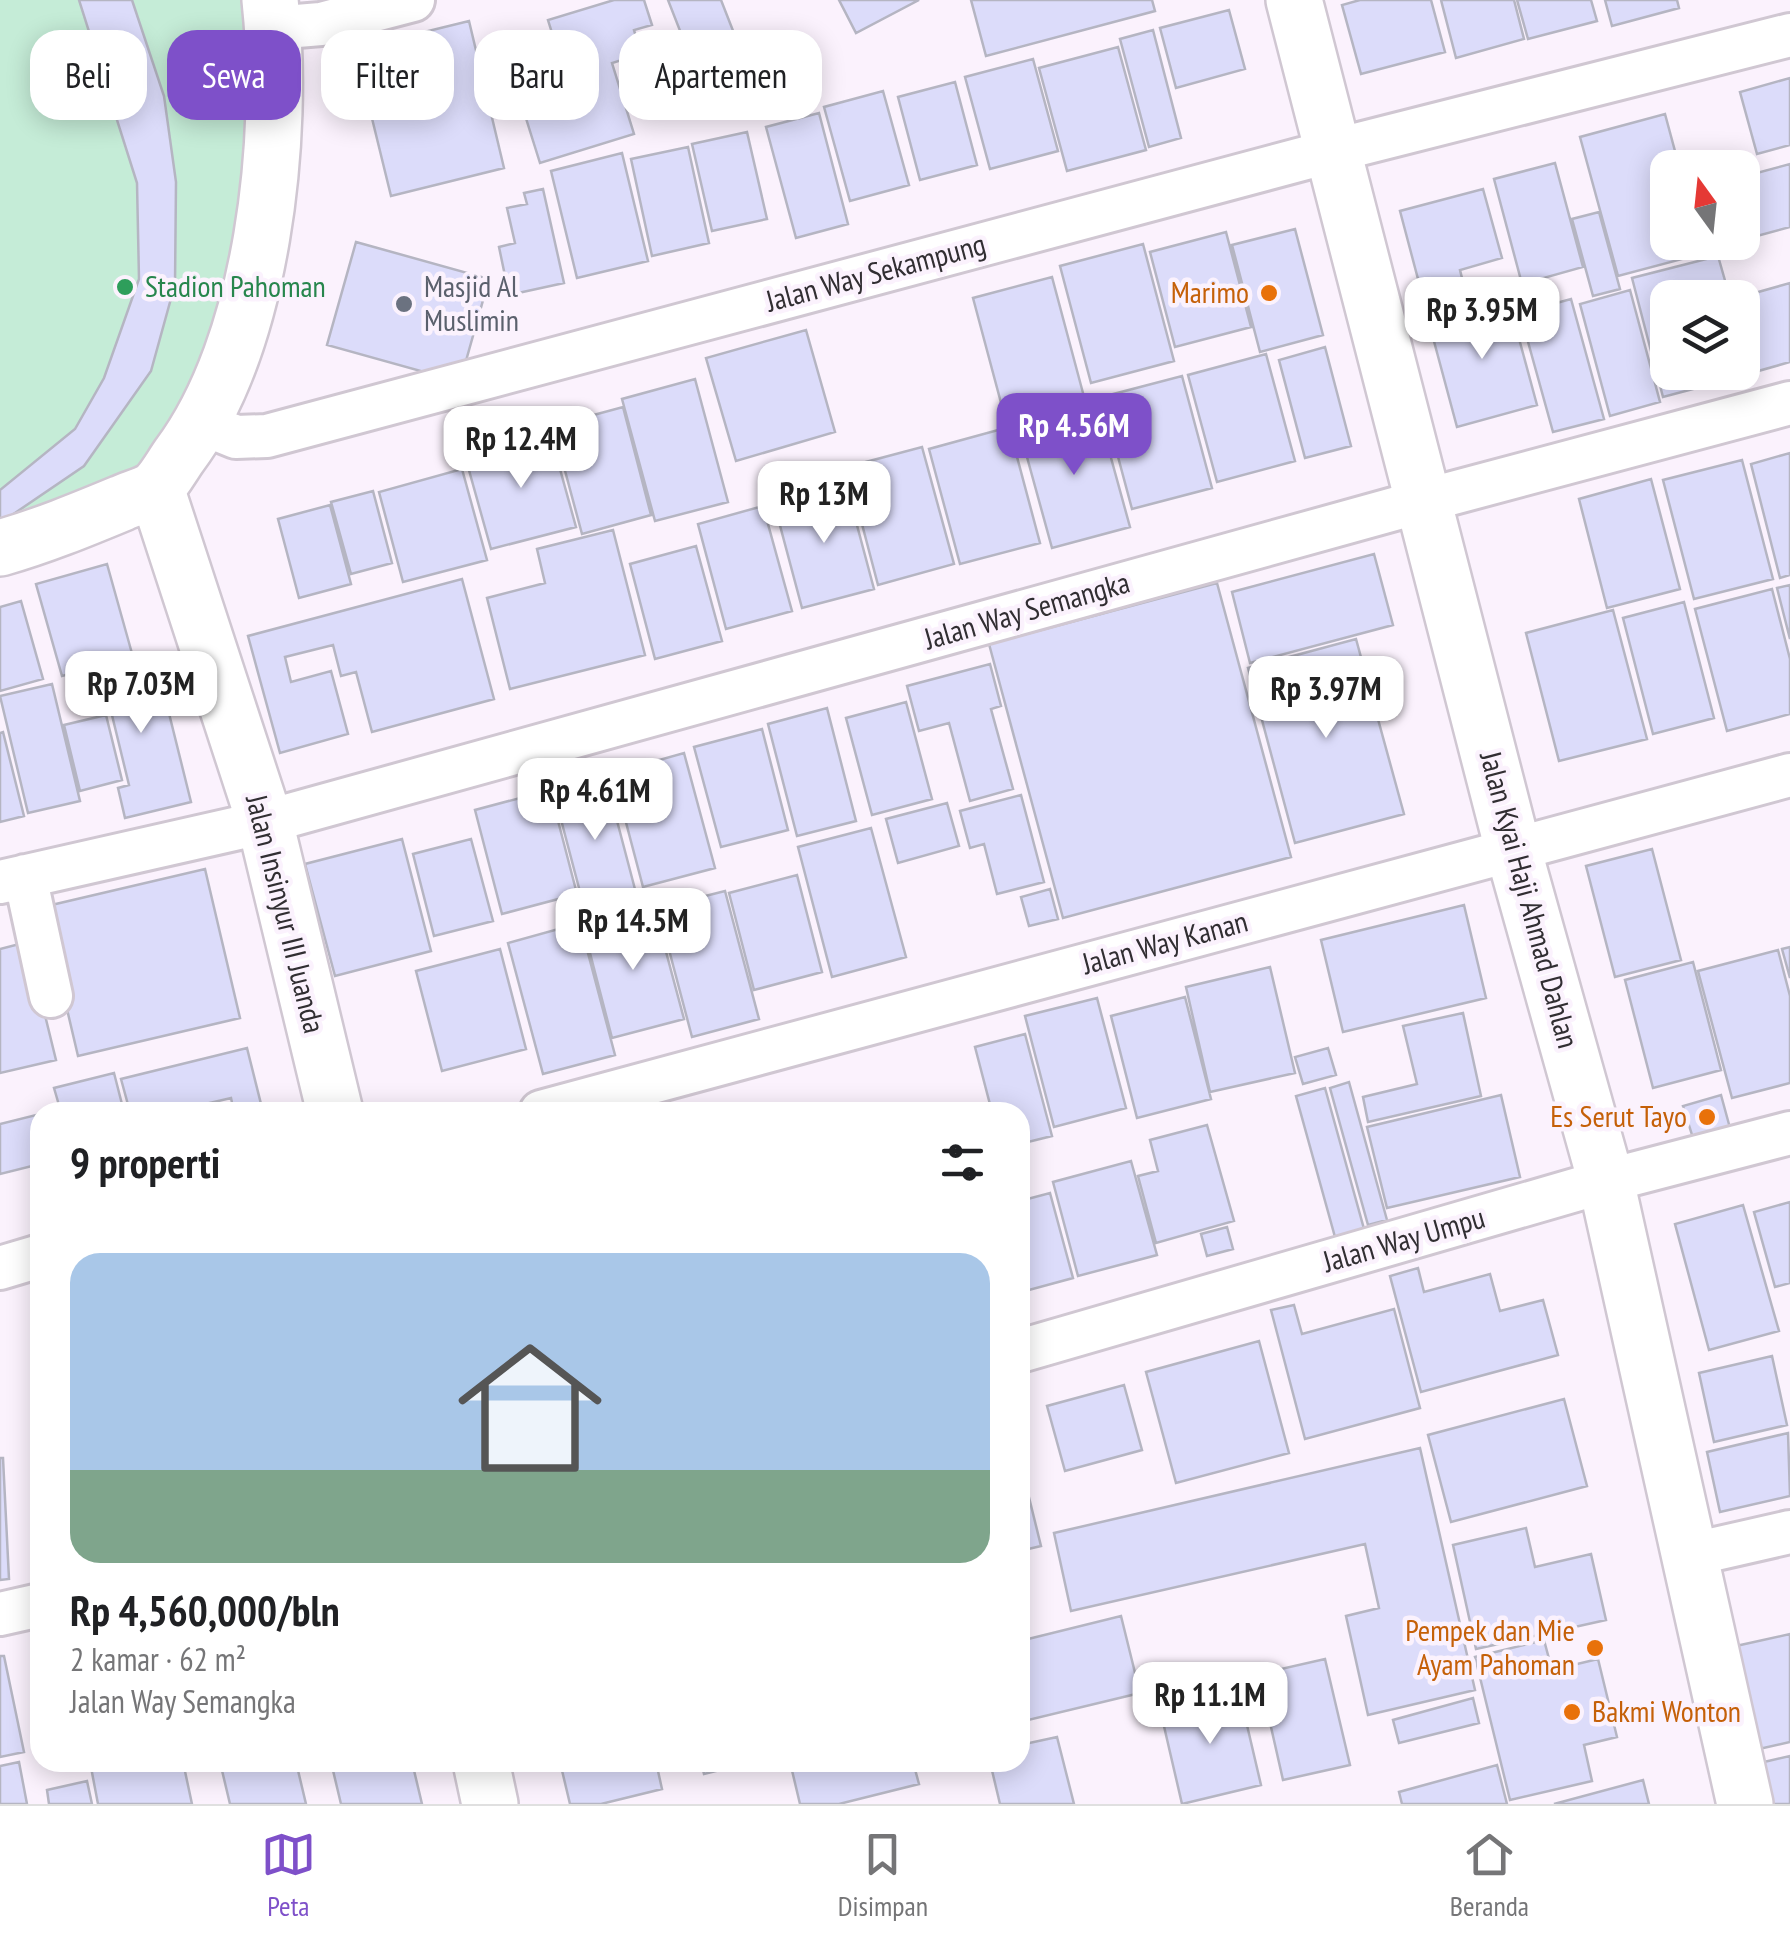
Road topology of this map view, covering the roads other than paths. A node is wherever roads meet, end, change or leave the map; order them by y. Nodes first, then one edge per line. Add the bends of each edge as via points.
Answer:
1 (413, 0) edge
2 (1294, 0) edge
3 (272, 14) edge
4 (1790, 35) edge
5 (1332, 151) junction
6 (1790, 403) edge
7 (204, 424) junction
8 (156, 488) junction
9 (1424, 501) junction
10 (0, 548) edge
11 (1790, 774) edge
12 (265, 822) junction
13 (1513, 849) junction
14 (12, 879) edge
15 (52, 996) dead end
16 (333, 1102) edge
17 (577, 1102) edge
18 (1790, 1133) edge
19 (1606, 1182) junction
20 (30, 1259) edge
21 (0, 1268) edge
22 (1030, 1347) edge
23 (1790, 1532) edge
24 (1690, 1555) junction
25 (30, 1607) edge
26 (0, 1614) edge
27 (483, 1772) edge
28 (490, 1804) edge
29 (1745, 1804) edge

1 - 3 street via 321,24
2 - 5 main road, Jalan Kyai Haji Ahmad Dahlan
3 - 7 main road via 276,96 261,240 238,333
4 - 5 street, Jalan Way Sekampung
5 - 7 street, Jalan Way Sekampung via 267,436 236,437
5 - 9 main road, Jalan Kyai Haji Ahmad Dahlan
6 - 9 street, Jalan Way Semangka
7 - 8 main road
8 - 10 main road
8 - 12 main road, Jalan Insinyur III Juanda
9 - 12 street, Jalan Way Semangka
9 - 13 main road, Jalan Kyai Haji Ahmad Dahlan
11 - 13 street, Jalan Way Kanan
12 - 14 street, Jalan Way Semangka
12 - 16 main road, Jalan Insinyur III Juanda
13 - 17 street, Jalan Way Kanan
13 - 19 main road, Jalan Kyai Haji Ahmad Dahlan
14 - 15 street
18 - 19 street, Jalan Way Umpu
19 - 22 street, Jalan Way Umpu
19 - 24 main road, Jalan Kyai Haji Ahmad Dahlan
20 - 21 street
23 - 24 street
24 - 29 main road, Jalan Kyai Haji Ahmad Dahlan
25 - 26 street
27 - 28 main road

